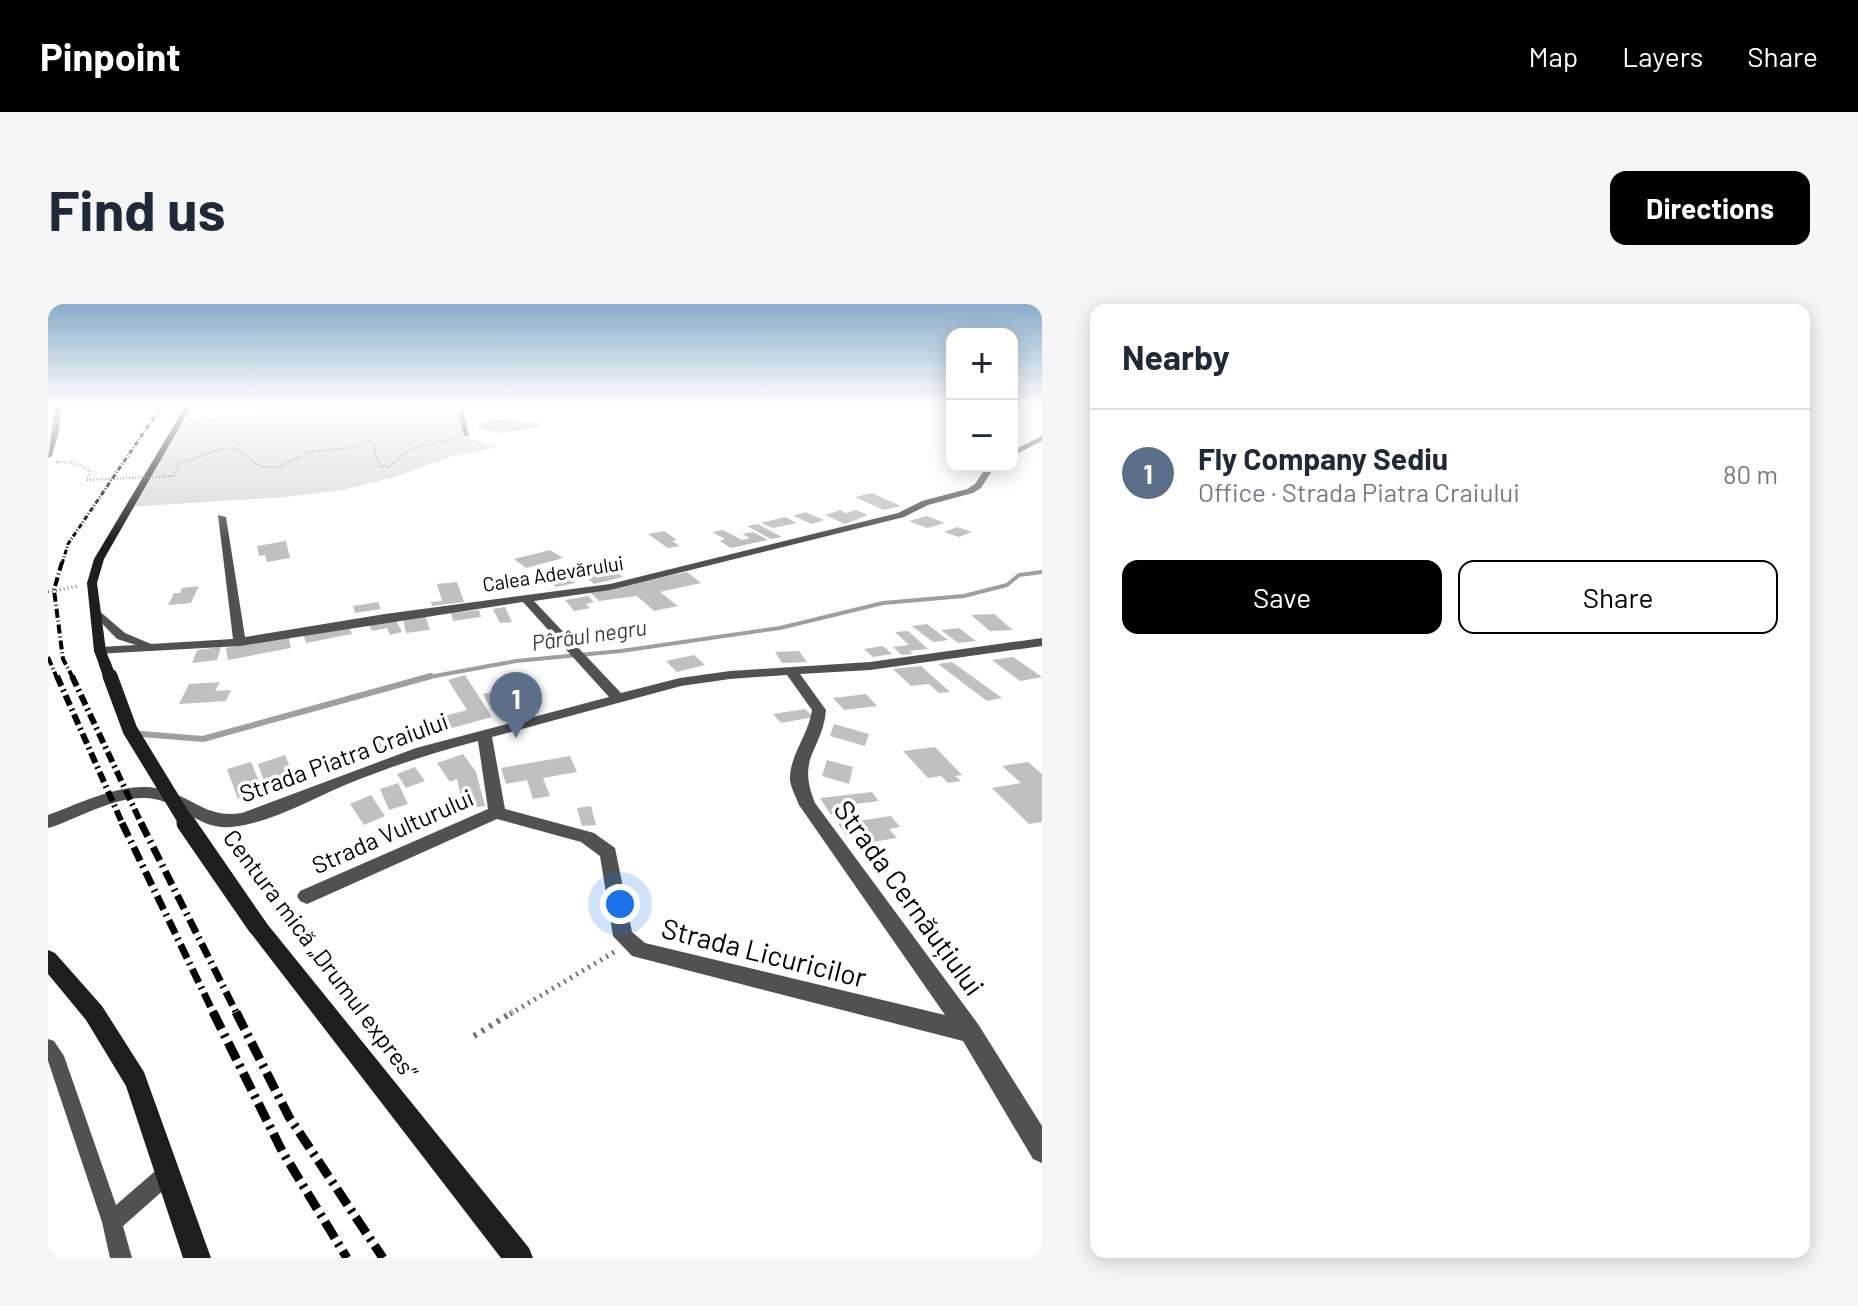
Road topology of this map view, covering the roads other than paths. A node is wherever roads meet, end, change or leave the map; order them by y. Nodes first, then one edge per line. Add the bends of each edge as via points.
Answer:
1 (162, 452) edge
2 (987, 472) edge
3 (221, 517) dead end
4 (531, 606) junction
5 (97, 612) junction
6 (240, 642) junction
7 (1042, 642) edge
8 (162, 647) junction
9 (102, 657) junction
10 (791, 671) junction
11 (617, 697) junction
12 (484, 733) junction
13 (497, 812) junction
14 (48, 822) edge
15 (307, 896) dead end
16 (48, 959) edge
17 (970, 1032) junction
18 (48, 1047) edge
19 (1042, 1150) edge
20 (168, 1173) junction
21 (112, 1222) junction
22 (121, 1258) edge
23 (197, 1258) edge
24 (519, 1258) edge

1 - 5 main road, Centura mică „Drumul expres” via 99,559 92,583
2 - 4 street, Calea Adevărului via 970,491 872,524
3 - 6 street
4 - 6 street, Calea Adevărului via 385,618
4 - 11 street
5 - 8 street via 121,636
5 - 9 main road, Centura mică „Drumul expres”
6 - 8 street, Calea Adevărului
7 - 10 street, Strada Piatra Craiului via 870,666
8 - 9 street, Calea Adevărului
9 - 24 main road, Centura mică „Drumul expres”, bridge via 130,730 257,926
10 - 11 street, Strada Piatra Craiului via 680,682
10 - 17 street, Strada Cernăuțiului via 819,710 799,768 807,805
11 - 12 street, Strada Piatra Craiului
12 - 13 street
12 - 14 street, Strada Piatra Craiului via 383,763 264,813 229,822 207,820 184,803 144,792
13 - 15 street, Strada Vulturului
13 - 17 street, Strada Licuricilor via 604,846 620,926 629,943 655,955
16 - 20 main road via 94,1013 136,1080
17 - 19 street, Strada Cernăuțiului
18 - 21 lane
20 - 21 lane
20 - 23 main road
21 - 22 lane

